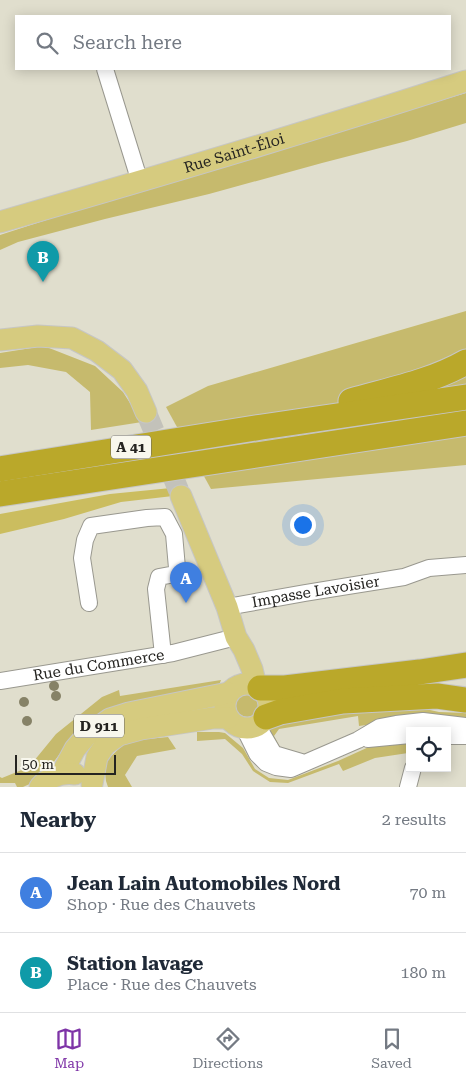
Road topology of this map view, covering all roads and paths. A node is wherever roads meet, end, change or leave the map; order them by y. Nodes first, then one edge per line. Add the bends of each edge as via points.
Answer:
1 (105, 70) edge
2 (466, 81) edge
3 (140, 182) junction
4 (0, 222) edge
5 (0, 340) edge
6 (466, 362) edge
7 (466, 397) edge
8 (146, 412) tunnel mouth
9 (466, 423) edge
10 (262, 427) junction
11 (466, 432) edge
12 (356, 440) junction
13 (0, 469) edge
14 (0, 494) edge
15 (181, 496) tunnel mouth
16 (466, 565) edge
17 (89, 603) dead end
18 (227, 607) junction
19 (235, 644) junction
20 (163, 655) junction
21 (461, 665) edge
22 (349, 680) junction
23 (0, 681) edge
24 (466, 687) edge
25 (246, 688) junction
26 (466, 695) edge
27 (437, 696) junction
28 (466, 700) edge
29 (308, 706) junction
30 (249, 722) junction
31 (410, 727) edge
32 (451, 729) edge
33 (465, 729) edge
34 (451, 734) edge
35 (412, 772) edge
36 (62, 773) junction
37 (93, 785) edge
38 (40, 787) edge
39 (408, 787) edge

1 - 3 street
2 - 3 main road, Rue Saint-Éloi
3 - 4 main road, Rue Saint-Éloi
5 - 8 main road via 38,336 72,338 97,351 122,370 137,390
6 - 10 highway via 420,382
7 - 10 highway, A 41
9 - 12 highway, A 41
10 - 13 highway, A 41
11 - 12 highway
12 - 14 highway, A 41
15 - 18 main road
16 - 18 street, Impasse Lavoisier via 429,568 404,577
17 - 20 street via 82,558 91,526 166,518 174,534 177,568 175,574 159,577 156,589
18 - 19 main road
19 - 20 street, Rue du Commerce via 198,647
19 - 25 main road via 244,650 252,669
20 - 23 street, Rue du Commerce
21 - 22 highway
22 - 25 highway via 284,688
22 - 29 street via 345,691 324,694
24 - 27 highway
25 - 30 main road via 264,692 269,704 268,711
25 - 30 main road via 225,699 224,706 225,712
25 - 36 main road, D 911 via 110,719 86,736
26 - 27 highway
27 - 28 highway
27 - 29 highway via 343,700
29 - 30 highway
30 - 31 street via 257,754 276,768 291,769 380,727 396,724
30 - 37 main road, D 911 via 213,718 119,735 105,745 97,757
32 - 33 street
33 - 34 street
35 - 39 street
36 - 37 main road via 83,777
36 - 38 main road

